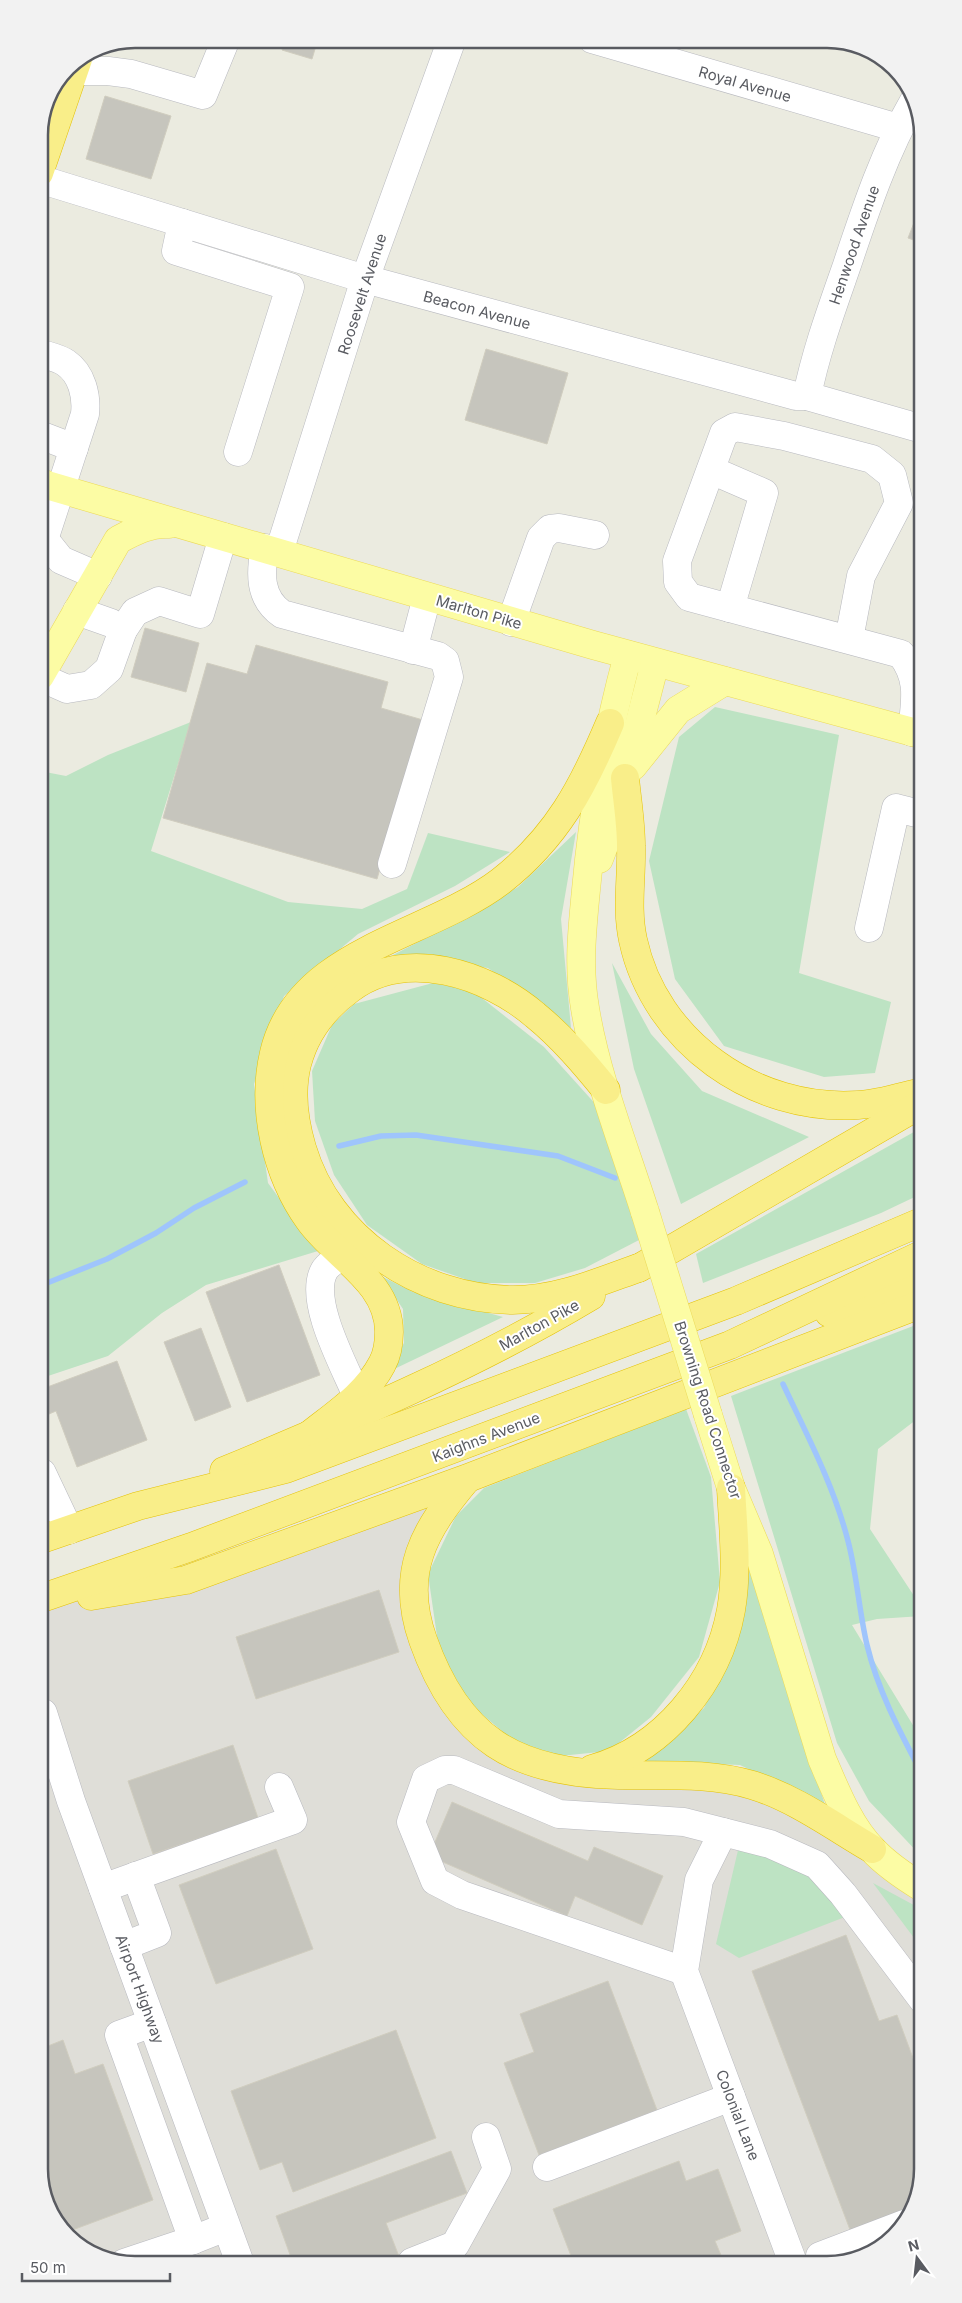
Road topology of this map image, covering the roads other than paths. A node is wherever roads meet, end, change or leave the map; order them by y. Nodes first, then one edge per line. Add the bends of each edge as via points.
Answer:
1 (222, 48) edge
2 (449, 48) edge
3 (623, 48) edge
4 (81, 66) edge
5 (73, 73) edge
6 (910, 107) edge
7 (898, 128) junction
8 (48, 147) edge
9 (48, 182) edge
10 (182, 223) junction
11 (365, 279) junction
12 (48, 356) edge
13 (801, 396) junction
14 (914, 427) edge
15 (48, 438) edge
16 (792, 438) junction
17 (74, 448) junction
18 (238, 452) dead end
19 (710, 470) junction
20 (50, 486) edge
21 (48, 500) edge
22 (102, 501) junction
23 (173, 524) junction
24 (595, 535) dead end
25 (223, 537) junction
26 (118, 540) junction
27 (48, 549) edge
28 (272, 550) junction
29 (98, 576) junction
30 (427, 597) junction
31 (730, 608) junction
32 (77, 611) junction
33 (511, 622) junction
34 (123, 630) junction
35 (849, 639) junction
36 (48, 646) edge
37 (413, 650) junction
38 (628, 655) junction
39 (656, 662) junction
40 (914, 679) edge
41 (48, 680) edge
42 (725, 681) junction
43 (610, 723) junction
44 (914, 732) edge
45 (625, 778) junction
46 (914, 812) edge
47 (392, 864) dead end
48 (586, 894) junction
49 (869, 928) dead end
50 (606, 1090) junction
51 (914, 1094) edge
52 (914, 1108) edge
53 (914, 1225) edge
54 (341, 1255) junction
55 (914, 1258) edge
56 (638, 1268) junction
57 (914, 1284) edge
58 (914, 1307) edge
59 (730, 1345) junction
60 (357, 1396) junction
61 (308, 1436) junction
62 (468, 1478) junction
63 (48, 1486) edge
64 (731, 1488) junction
65 (138, 1506) junction
66 (69, 1530) junction
67 (48, 1537) edge
68 (48, 1596) edge
69 (48, 1603) edge
70 (48, 1734) edge
71 (578, 1772) junction
72 (279, 1787) dead end
73 (723, 1832) junction
74 (872, 1850) junction
75 (136, 1876) junction
76 (914, 1882) edge
77 (103, 1888) junction
78 (124, 1946) junction
79 (684, 1971) junction
80 (914, 1988) edge
81 (152, 2023) junction
82 (731, 2097) junction
83 (486, 2137) dead end
84 (547, 2167) dead end
85 (226, 2227) junction
86 (889, 2230) edge
87 (193, 2240) junction
88 (148, 2255) edge
89 (237, 2255) edge
90 (429, 2255) edge
91 (790, 2256) edge
92 (820, 2256) dead end

1 - 4 street via 203,95 154,80
2 - 11 street, Roosevelt Avenue
3 - 7 street, Royal Avenue
5 - 8 highway
6 - 7 street, Henwood Avenue
7 - 13 street, Henwood Avenue via 872,192
9 - 10 street, Beacon Avenue
10 - 11 street, Beacon Avenue
10 - 18 street via 176,251 290,287
11 - 13 street, Beacon Avenue
11 - 28 street, Roosevelt Avenue
12 - 17 street via 67,364 83,386 87,400
13 - 14 street, Beacon Avenue
13 - 16 street, Henwood Avenue
15 - 17 street
16 - 19 street via 735,427 724,433
16 - 35 street via 872,459 892,475 899,503 861,576
17 - 20 street
19 - 31 street via 677,561 678,582 690,597
19 - 31 street via 764,493
20 - 21 street
20 - 22 main road, Marlton Pike
22 - 23 main road, Marlton Pike
22 - 26 main road via 115,522
23 - 25 main road, Marlton Pike
23 - 26 main road via 159,523 141,528
24 - 33 street via 559,528 546,533
25 - 28 main road, Marlton Pike
25 - 34 street via 200,614 159,601 135,612
26 - 29 main road
27 - 29 street via 61,560
28 - 30 main road, Marlton Pike
28 - 37 street, Roosevelt Avenue via 261,568 262,583 273,608 282,614
29 - 32 main road
30 - 33 main road, Marlton Pike
30 - 37 street
31 - 35 street
32 - 34 street
32 - 36 main road
33 - 38 main road, Marlton Pike
34 - 41 street via 109,668 91,685 67,689
35 - 40 street via 901,654 910,666
37 - 47 street, Roosevelt Avenue via 445,661 449,677
38 - 39 main road, Marlton Pike
38 - 43 main road, Browning Road Connector
39 - 42 main road, Marlton Pike
39 - 45 main road, Browning Road Connector
42 - 44 main road, Marlton Pike
42 - 45 main road via 678,710
43 - 48 main road, Browning Road Connector via 591,832
43 - 54 highway via 581,788 555,826 519,865 463,905 355,957 324,976 298,1002 281,1032 269,1081 270,1117 278,1154 307,1218
45 - 48 main road, Browning Road Connector via 616,814
45 - 51 highway via 631,846 628,906 633,941 651,989 685,1037 704,1056 733,1076 792,1099 818,1104 857,1105
46 - 49 street via 896,808
48 - 50 main road, Browning Road Connector via 581,952 583,990 590,1035
50 - 56 highway via 563,1041 517,1002 482,982 425,968 390,971 373,977 356,984 330,1005 314,1025 302,1049 294,1083 294,1100 305,1158 322,1194 358,1239 406,1274 464,1294 529,1299 564,1294
50 - 64 main road, Browning Road Connector, bridge
52 - 56 highway, Marlton Pike
53 - 65 highway via 736,1301 286,1469
54 - 60 street via 324,1270 320,1285 322,1303 328,1328
54 - 60 highway via 374,1287 386,1308 389,1322 383,1362
55 - 59 highway, Kaighns Avenue
56 - 61 highway, Marlton Pike via 551,1320 452,1371
57 - 59 highway
58 - 62 highway
59 - 68 highway, Kaighns Avenue
60 - 61 highway
61 - 65 highway, Marlton Pike
62 - 69 highway via 186,1580
62 - 71 highway via 434,1521 420,1552 415,1589 422,1638 444,1687 488,1740 531,1763
63 - 66 street
64 - 71 highway via 734,1566 731,1609 721,1643 704,1680 680,1714 650,1741 620,1759
64 - 74 main road, Browning Road Connector via 759,1554 822,1759 850,1817
65 - 66 highway
66 - 67 highway
70 - 77 street, Airport Highway
71 - 74 highway via 691,1774 753,1785 790,1801
72 - 75 street via 293,1820
73 - 79 street via 699,1880
73 - 79 street via 684,1822 559,1814 454,1770 445,1770 426,1779 411,1822 432,1876 444,1887
73 - 80 street via 770,1844 817,1865
74 - 76 main road, Browning Road Connector
75 - 77 street
75 - 78 street via 157,1933
77 - 78 street, Airport Highway
78 - 81 street, Airport Highway
79 - 82 street, Colonial Lane
81 - 85 street, Airport Highway
81 - 87 street via 119,2035
82 - 84 street
82 - 91 street, Colonial Lane
83 - 90 street via 497,2169 455,2245
85 - 87 street
85 - 89 street, Airport Highway
86 - 92 street
87 - 88 street

